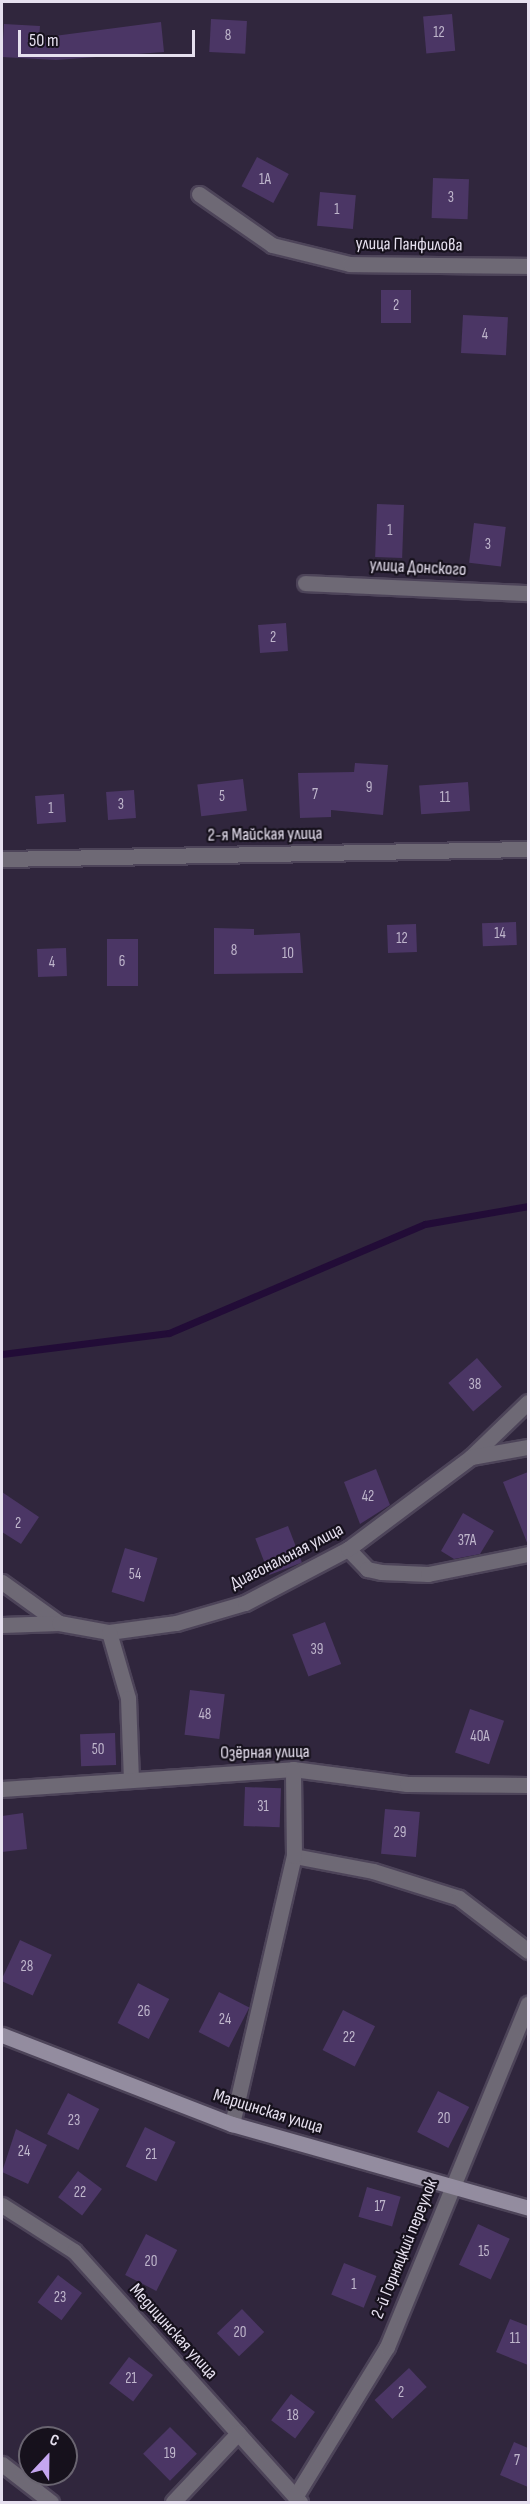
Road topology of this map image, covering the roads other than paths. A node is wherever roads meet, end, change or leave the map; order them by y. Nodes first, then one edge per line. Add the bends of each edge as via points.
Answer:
1 (199, 194) dead end
2 (528, 266) edge
3 (305, 583) dead end
4 (528, 593) edge
5 (528, 849) edge
6 (2, 859) edge
7 (528, 1402) edge
8 (528, 1447) edge
9 (471, 1456) junction
10 (348, 1550) junction
11 (528, 1554) edge
12 (2, 1582) edge
13 (59, 1623) junction
14 (2, 1625) edge
15 (109, 1632) junction
16 (293, 1769) junction
17 (131, 1778) junction
18 (528, 1785) edge
19 (2, 1789) edge
20 (294, 1856) junction
21 (528, 1951) edge
22 (528, 2004) edge
23 (2, 2035) edge
24 (232, 2124) junction
25 (452, 2185) junction
26 (2, 2205) edge
27 (528, 2208) edge
28 (238, 2433) junction
29 (2, 2464) edge
30 (298, 2500) edge
31 (51, 2502) edge
32 (173, 2502) edge

1 - 2 street, улица Панфилова via 272,245 350,264
3 - 4 street, улица Донского
5 - 6 street, 2-я Майская улица
7 - 9 street
8 - 9 street, Диагональная улица
9 - 10 street, Диагональная улица
10 - 11 street via 367,1569 428,1574
10 - 15 street, Диагональная улица via 245,1603 176,1623
12 - 13 street
13 - 14 street, Диагональная улица
13 - 15 street, Диагональная улица
15 - 17 street via 128,1698
16 - 17 street, Озёрная улица
16 - 18 street, Озёрная улица via 407,1784
16 - 20 street
17 - 19 street, Озёрная улица
20 - 21 street via 373,1871 459,1898
20 - 24 street
22 - 25 street, 2-й Горняцкий переулок
23 - 24 main road, Мариинская улица
24 - 25 main road, Мариинская улица
25 - 27 main road, Мариинская улица
25 - 30 street, 2-й Горняцкий переулок via 387,2347
26 - 28 street, Медицинская улица via 74,2251
28 - 30 street, Медицинская улица
28 - 32 street
29 - 31 street

